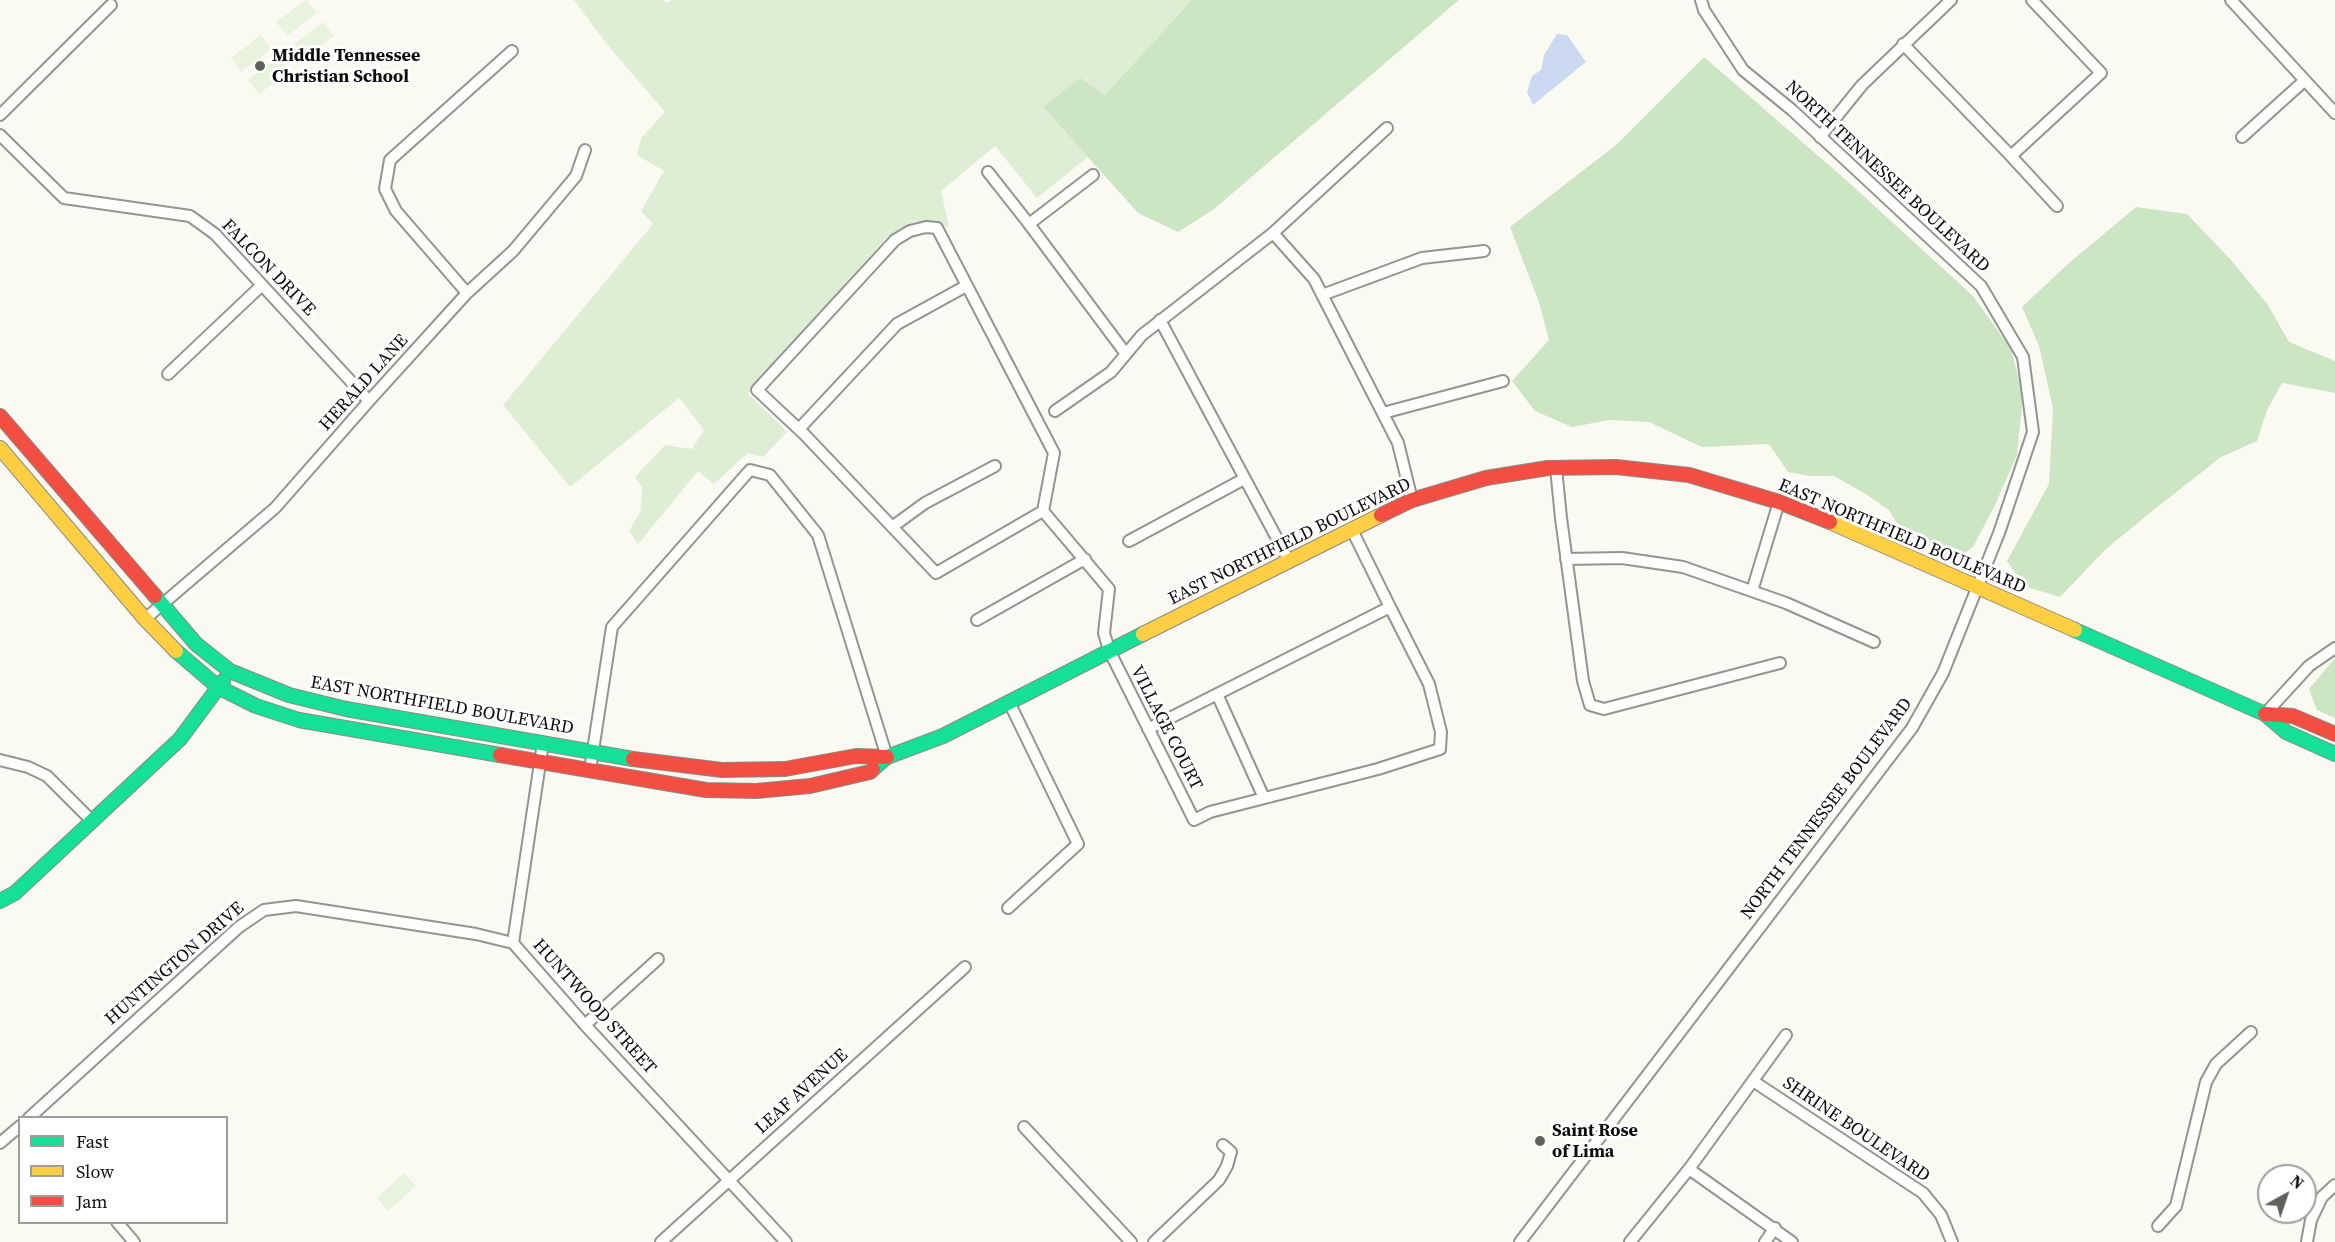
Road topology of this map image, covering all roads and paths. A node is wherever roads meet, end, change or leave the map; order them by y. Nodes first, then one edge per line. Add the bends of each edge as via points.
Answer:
1 (1701, 0) edge
2 (1951, 0) edge
3 (2032, 0) edge
4 (2231, 0) edge
5 (111, 5) dead end
6 (1903, 44) junction
7 (512, 51) dead end
8 (2304, 81) junction
9 (2335, 114) edge
10 (0, 115) edge
11 (1387, 128) dead end
12 (0, 135) edge
13 (1820, 136) junction
14 (2242, 137) dead end
15 (585, 150) dead end
16 (2011, 156) junction
17 (988, 172) dead end
18 (1092, 175) dead end
19 (2057, 206) dead end
20 (1029, 224) junction
21 (1273, 233) junction
22 (1484, 251) dead end
23 (262, 285) junction
24 (966, 286) junction
25 (467, 293) junction
26 (1322, 295) junction
27 (1160, 320) junction
28 (1126, 354) junction
29 (168, 374) dead end
30 (1503, 381) dead end
31 (369, 400) junction
32 (1055, 411) dead end
33 (1383, 413) junction
34 (1, 418) edge
35 (799, 429) junction
36 (0, 448) edge
37 (995, 466) dead end
38 (1556, 468) junction
39 (1244, 479) junction
40 (1412, 500) junction
41 (1779, 502) junction
42 (1043, 511) junction
43 (892, 527) junction
44 (1352, 530) junction
45 (1129, 541) dead end
46 (1085, 559) junction
47 (1566, 559) junction
48 (1289, 561) junction
49 (1977, 588) junction
50 (1752, 591) junction
51 (161, 605) junction
52 (1390, 606) junction
53 (145, 619) junction
54 (977, 620) dead end
55 (1874, 642) dead end
56 (2335, 648) edge
57 (1109, 651) junction
58 (1780, 663) dead end
59 (230, 671) junction
60 (218, 687) junction
61 (1217, 694) junction
62 (1009, 702) junction
63 (2265, 714) junction
64 (1148, 729) junction
65 (2335, 734) edge
66 (543, 743) junction
67 (592, 751) junction
68 (2335, 753) edge
69 (887, 757) junction
70 (0, 760) edge
71 (540, 762) junction
72 (590, 770) junction
73 (1264, 798) junction
74 (92, 821) junction
75 (0, 901) edge
76 (1008, 908) dead end
77 (513, 943) junction
78 (658, 959) dead end
79 (965, 967) dead end
80 (585, 1025) junction
81 (2251, 1032) dead end
82 (1786, 1035) dead end
83 (1753, 1081) junction
84 (31, 1116) edge
85 (1024, 1127) dead end
86 (18, 1128) edge
87 (0, 1143) edge
88 (1223, 1145) dead end
89 (1689, 1169) junction
90 (729, 1180) junction
91 (2335, 1185) edge
92 (119, 1224) edge
93 (2158, 1226) dead end
94 (1775, 1228) junction
95 (134, 1242) edge
96 (661, 1242) edge
97 (786, 1242) edge
98 (1131, 1242) edge
99 (1154, 1242) edge
100 (1520, 1242) edge
101 (1630, 1242) edge
102 (1765, 1242) edge
103 (1792, 1242) edge
104 (1952, 1242) edge
105 (2307, 1242) edge

1 - 13 street, NORTH TENNESSEE BOULEVARD via 1743,70
2 - 6 street
3 - 16 street via 2101,73
4 - 8 street
5 - 10 street
6 - 13 street
6 - 16 street
7 - 25 street via 390,160 385,189 396,211
8 - 9 street
8 - 14 street
11 - 21 street
12 - 23 street, FALCON DRIVE via 64,198 190,216 215,234
13 - 49 street, NORTH TENNESSEE BOULEVARD via 1981,286 2023,357 2033,432
15 - 25 street, HERALD LANE via 576,176 513,250
16 - 19 street
17 - 20 street
18 - 20 street
20 - 28 street
21 - 26 street via 1314,279
21 - 27 street
22 - 26 street via 1422,258
23 - 29 street
23 - 31 street, FALCON DRIVE
24 - 35 street via 897,324
24 - 35 street via 937,228 910,231 895,240 757,390
24 - 42 street via 1054,453
25 - 31 street, HERALD LANE
26 - 33 street
27 - 28 street
27 - 39 street
28 - 32 street via 1110,372
30 - 33 street
31 - 51 street, HERALD LANE via 275,508
33 - 40 street via 1398,443
34 - 51 main road, EAST NORTHFIELD BOULEVARD
35 - 43 street
36 - 53 main road, EAST NORTHFIELD BOULEVARD
37 - 43 street via 925,503
38 - 40 main road, EAST NORTHFIELD BOULEVARD via 1486,478
38 - 41 main road, EAST NORTHFIELD BOULEVARD via 1616,467 1689,476
38 - 47 street
39 - 45 street
39 - 48 street
40 - 44 main road, EAST NORTHFIELD BOULEVARD
41 - 49 main road, EAST NORTHFIELD BOULEVARD
41 - 50 street
42 - 43 street via 936,573
42 - 46 street, VILLAGE COURT
44 - 48 main road, EAST NORTHFIELD BOULEVARD
44 - 52 street
46 - 54 street
46 - 57 street, VILLAGE COURT via 1109,589 1104,633
47 - 50 street via 1622,558 1683,567
47 - 58 street via 1582,681 1590,705 1604,709
48 - 57 main road, EAST NORTHFIELD BOULEVARD
49 - 63 main road, EAST NORTHFIELD BOULEVARD
49 - 100 street, NORTH TENNESSEE BOULEVARD via 1943,673 1912,728
50 - 55 street
51 - 53 street, HERALD LANE
51 - 59 main road, EAST NORTHFIELD BOULEVARD via 196,644
52 - 61 street
52 - 73 street via 1429,684 1441,732 1440,749
53 - 60 main road, EAST NORTHFIELD BOULEVARD
56 - 63 street via 2309,666
57 - 62 main road, EAST NORTHFIELD BOULEVARD
57 - 64 street, VILLAGE COURT
59 - 60 main road
59 - 66 main road, EAST NORTHFIELD BOULEVARD via 290,695 346,709
60 - 71 main road, EAST NORTHFIELD BOULEVARD via 256,706 299,720
60 - 74 main road via 180,739
61 - 64 street
61 - 73 street
62 - 69 main road, EAST NORTHFIELD BOULEVARD via 943,736
62 - 76 street via 1078,844
63 - 65 main road, EAST NORTHFIELD BOULEVARD via 2293,716
63 - 68 main road, EAST NORTHFIELD BOULEVARD via 2286,732
64 - 73 street, VILLAGE COURT via 1194,820 1209,812
66 - 67 main road, EAST NORTHFIELD BOULEVARD
66 - 71 street, HUNTWOOD STREET
67 - 69 main road, EAST NORTHFIELD BOULEVARD via 722,770 785,769 856,756
67 - 69 street via 612,627 750,470 770,475 818,535
67 - 72 street
69 - 72 main road, EAST NORTHFIELD BOULEVARD via 870,772 810,786 756,791 706,790
70 - 74 street via 46,776
71 - 72 main road, EAST NORTHFIELD BOULEVARD
71 - 77 street, HUNTWOOD STREET
74 - 75 main road via 15,893
77 - 80 street, HUNTWOOD STREET
77 - 84 street, HUNTINGTON DRIVE via 296,906 264,910 238,927
78 - 80 street
79 - 90 street, LEAF AVENUE
80 - 90 street, HUNTWOOD STREET
81 - 93 street via 2216,1064 2206,1082 2176,1206
82 - 83 street
83 - 89 street
83 - 104 street, SHRINE BOULEVARD via 1923,1193 1941,1215
85 - 98 street
86 - 87 street
88 - 99 street via 1231,1152 1219,1180
89 - 94 street
89 - 101 street
90 - 96 street, LEAF AVENUE
90 - 97 street, HUNTWOOD STREET
91 - 105 street via 2322,1197 2311,1220
92 - 95 street
94 - 102 street
94 - 103 street

